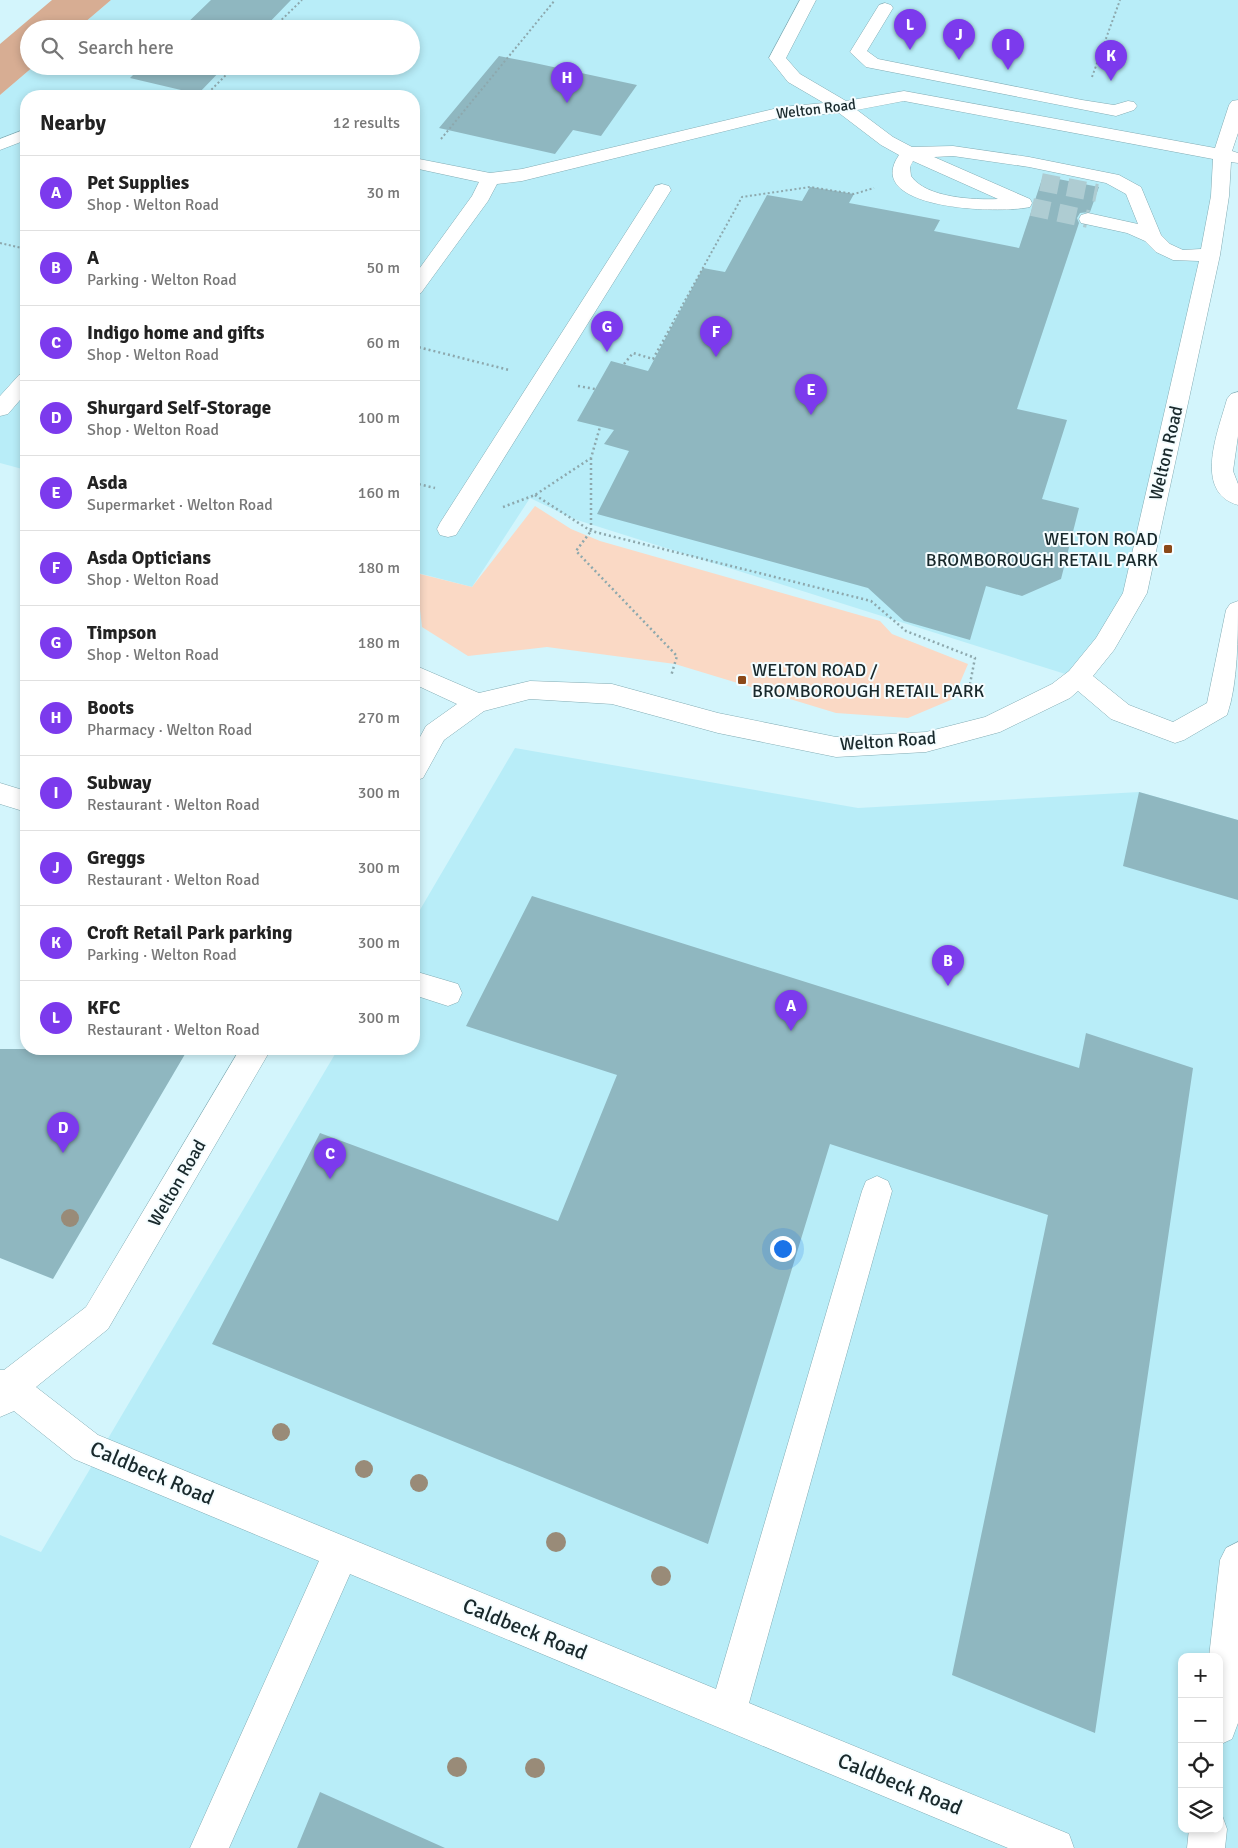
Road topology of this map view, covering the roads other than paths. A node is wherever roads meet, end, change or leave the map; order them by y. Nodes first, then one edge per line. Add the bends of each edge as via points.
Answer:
1 (808, 0) edge
2 (886, 8) dead end
3 (1238, 105) edge
4 (1128, 106) dead end
5 (844, 107) junction
6 (20, 137) edge
7 (0, 145) edge
8 (909, 153) junction
9 (1230, 156) edge
10 (420, 164) edge
11 (944, 169) junction
12 (1012, 178) tunnel mouth
13 (490, 179) junction
14 (662, 190) dead end
15 (1146, 222) junction
16 (1210, 255) junction
17 (420, 281) edge
18 (20, 386) edge
19 (1238, 399) edge
20 (0, 408) edge
21 (1238, 497) edge
22 (448, 529) dead end
23 (1238, 610) edge
24 (420, 677) edge
25 (1078, 678) junction
26 (477, 703) junction
27 (420, 760) edge
28 (0, 793) edge
29 (20, 800) edge
30 (420, 985) edge
31 (448, 993) dead end
32 (252, 1055) edge
33 (877, 1191) dead end
34 (98, 1318) joint
35 (3, 1392) edge
36 (340, 1553) junction
37 (1238, 1560) edge
38 (1222, 1698) edge
39 (728, 1713) junction
40 (1208, 1833) edge
41 (209, 1848) edge
42 (1055, 1848) edge
43 (1206, 1848) edge

1 - 5 street via 778,58 794,78
2 - 4 street via 858,52 872,63 1082,106 1116,111
3 - 9 street
5 - 8 street via 887,141
5 - 9 street, Welton Road via 904,96
5 - 13 street, Welton Road via 782,112 522,176
6 - 7 street
8 - 11 street
8 - 11 street via 901,167 903,177 916,191 966,204 1032,193
8 - 15 street via 953,151 1112,179 1134,191
9 - 16 street, Welton Road
10 - 13 street, Welton Road
11 - 12 street
13 - 17 street via 481,197
14 - 22 street
15 - 15 street via 1133,229 1095,207 1132,203
15 - 16 street via 1163,248 1180,256
16 - 25 street, Welton Road via 1135,593 1105,644
18 - 20 street
19 - 21 street via 1222,470 1224,479
23 - 25 street via 1218,708 1176,733 1120,712
24 - 26 street
25 - 26 street, Welton Road via 1061,691 991,725 926,742 836,747 718,723 612,694 530,690
26 - 27 street, Welton Road via 435,733
28 - 29 street
30 - 31 street
32 - 34 street, Welton Road
33 - 39 street
34 - 35 street, Caldbeck Road
35 - 36 street, Caldbeck Road via 86,1447
36 - 39 street, Caldbeck Road
36 - 41 street
37 - 38 street
39 - 42 street, Caldbeck Road
40 - 43 street

